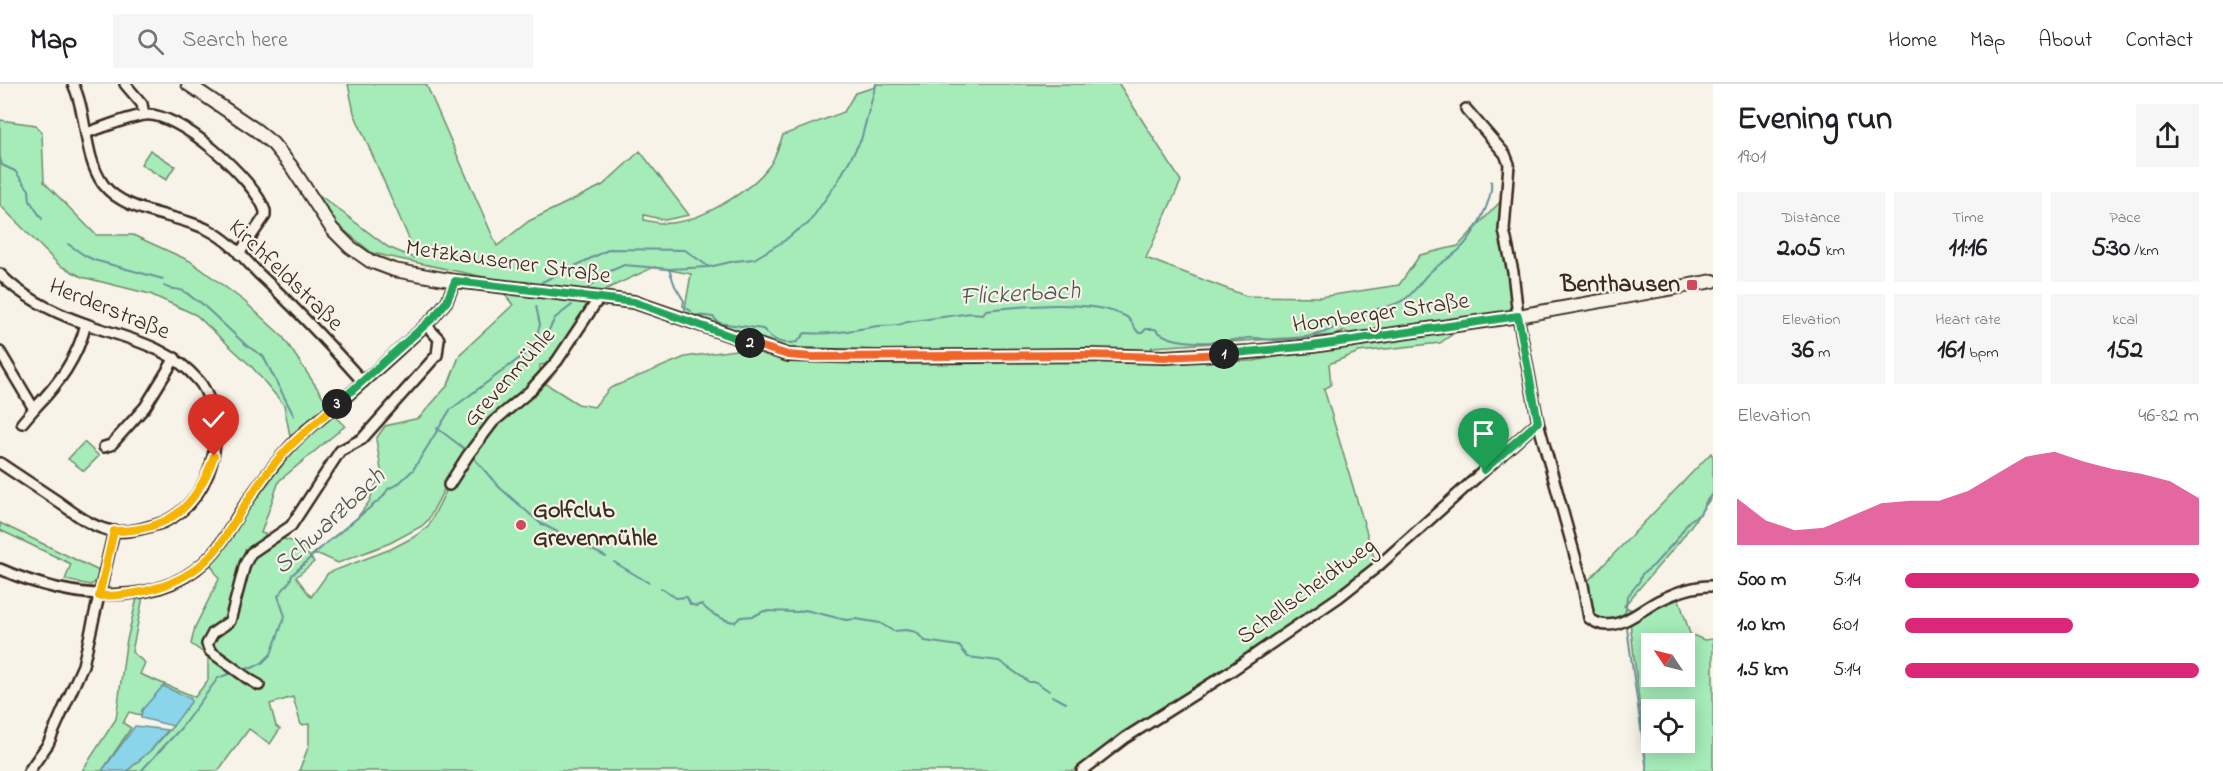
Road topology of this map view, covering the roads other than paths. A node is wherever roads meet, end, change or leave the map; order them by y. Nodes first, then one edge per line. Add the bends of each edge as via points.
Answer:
1 (73, 84) edge
2 (125, 84) edge
3 (188, 84) edge
4 (1466, 109) dead end
5 (144, 115) junction
6 (86, 133) junction
7 (239, 254) junction
8 (1, 277) edge
9 (455, 281) junction
10 (1713, 281) edge
11 (599, 298) junction
12 (1518, 316) junction
13 (86, 324) junction
14 (426, 325) junction
15 (0, 352) edge
16 (1250, 352) joint
17 (175, 358) junction
18 (363, 381) junction
19 (34, 409) junction
20 (1538, 422) junction
21 (22, 423) dead end
22 (104, 447) dead end
23 (0, 463) edge
24 (449, 485) dead end
25 (114, 531) junction
26 (0, 569) edge
27 (1713, 586) edge
28 (99, 596) junction
29 (259, 685) dead end
30 (29, 771) edge
31 (1082, 771) edge

1 - 6 street, Kirchfeldstraße
2 - 5 street via 142,104
3 - 9 main road, Metzkausener Straße via 273,144 332,229 360,255 394,270
4 - 12 street via 1505,154 1509,164 1504,230
5 - 6 street
5 - 7 street via 171,120 198,139 234,167 264,206 265,216
6 - 7 street, Kirchfeldstraße via 102,182 119,199 133,207 198,225
7 - 18 street, Kirchfeldstraße
8 - 13 street, Herderstraße via 33,300
9 - 11 main road, Metzkausener Straße
9 - 14 street via 447,301
10 - 12 main road, Homberger Straße
11 - 16 main road, Metzkausener Straße via 634,302 764,348 812,357 1165,357
11 - 24 street, Grevenmühle via 557,361 530,391 493,422
12 - 16 main road, Homberger Straße
12 - 20 street
13 - 17 street, Herderstraße via 151,345
13 - 19 street via 69,368
14 - 18 street
14 - 29 street via 439,339 437,355 362,439 340,451 294,523 251,553 230,621 213,633 207,644 229,666
15 - 19 street
17 - 22 street via 145,407 111,445
17 - 25 street, Herderstraße via 200,381 216,423 207,475 188,504 165,522
18 - 28 street via 272,466 202,565 184,577 147,591
19 - 21 street
20 - 27 street via 1590,620 1618,624 1665,598 1696,587
20 - 31 street, Schellscheidtweg via 1339,597 1132,733
23 - 25 street, Herderstraße via 82,519
25 - 28 street
26 - 28 street
28 - 30 street via 83,665 48,744

